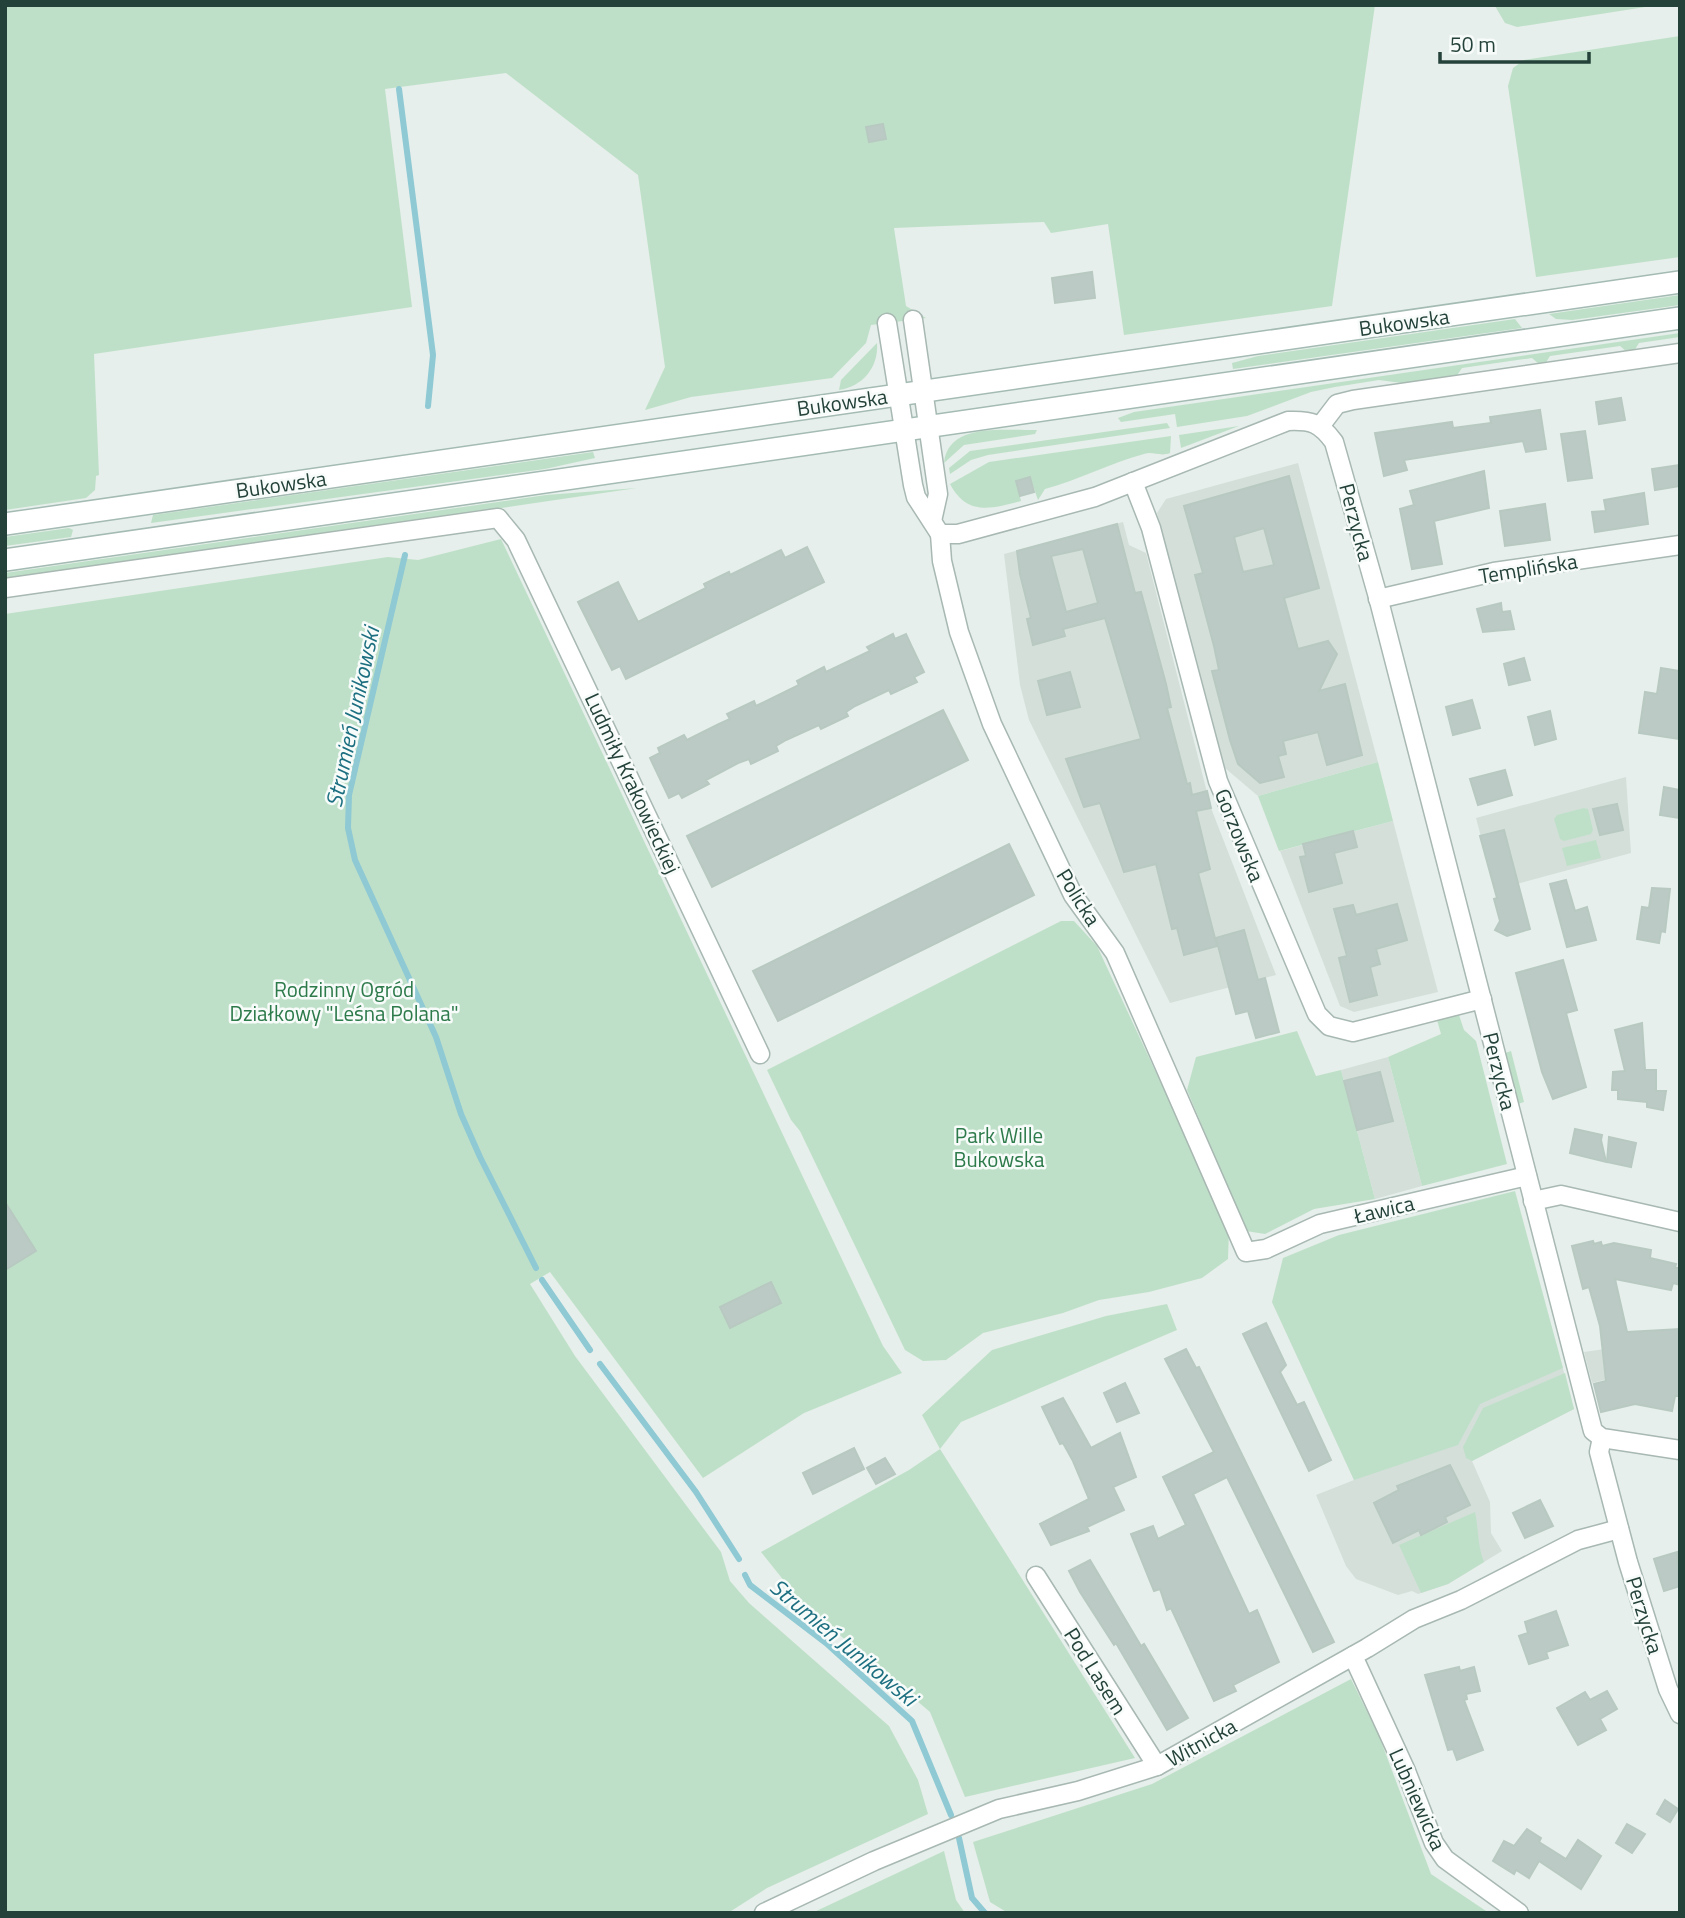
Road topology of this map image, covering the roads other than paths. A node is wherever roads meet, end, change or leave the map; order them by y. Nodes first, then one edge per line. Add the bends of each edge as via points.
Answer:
1 (1680, 282) edge
2 (1680, 318) edge
3 (913, 320) dead end
4 (887, 323) dead end
5 (1680, 353) edge
6 (923, 391) junction
7 (898, 394) junction
8 (1321, 425) junction
9 (928, 426) junction
10 (904, 430) junction
11 (1133, 482) junction
12 (5, 524) edge
13 (936, 527) junction
14 (1680, 545) edge
15 (5, 560) edge
16 (5, 589) edge
17 (1378, 599) junction
18 (1482, 999) junction
19 (760, 1054) dead end
20 (1527, 1176) junction
21 (1533, 1201) junction
22 (1680, 1222) edge
23 (1246, 1252) joint
24 (1602, 1438) junction
25 (1680, 1450) edge
26 (1619, 1529) junction
27 (1036, 1576) dead end
28 (1353, 1656) junction
29 (1680, 1714) edge
30 (1157, 1766) junction
31 (764, 1913) edge
32 (1519, 1913) edge

1 - 6 main road, Bukowska
2 - 9 main road, Bukowska
3 - 6 street, Policka
4 - 7 street, Policka
5 - 8 street via 1337,404
6 - 7 main road, Bukowska
6 - 9 street, Policka
7 - 10 street, Policka
7 - 12 main road, Bukowska
8 - 11 street via 1309,420 1288,421
8 - 17 street, Perzycka via 1339,453
9 - 10 main road, Bukowska
9 - 13 street, Policka via 938,494
10 - 13 street, Policka via 916,497
10 - 15 main road, Bukowska
11 - 13 street via 1054,510 958,534
11 - 18 street, Gorzowska via 1151,528 1214,770 1317,1014 1329,1026 1353,1031
13 - 23 street, Policka via 959,632 992,724 1073,895 1115,953
14 - 17 street, Templińska via 1494,572
16 - 19 street, Ludmiły Krakowieckiej via 498,518 516,540
17 - 18 street, Perzycka
18 - 20 street, Perzycka
20 - 21 street, Perzycka
20 - 23 street, Ławica via 1321,1224
21 - 22 street via 1561,1195
21 - 24 street, Perzycka via 1593,1432
24 - 25 street
24 - 26 street, Perzycka via 1599,1452
26 - 28 street, Witnicka via 1578,1540 1414,1619
26 - 29 street, Perzycka via 1668,1689
27 - 30 street, Pod Lasem
28 - 30 street, Witnicka
28 - 32 street, Lubniewicka via 1434,1843 1445,1859
30 - 31 street, Witnicka via 978,1817

